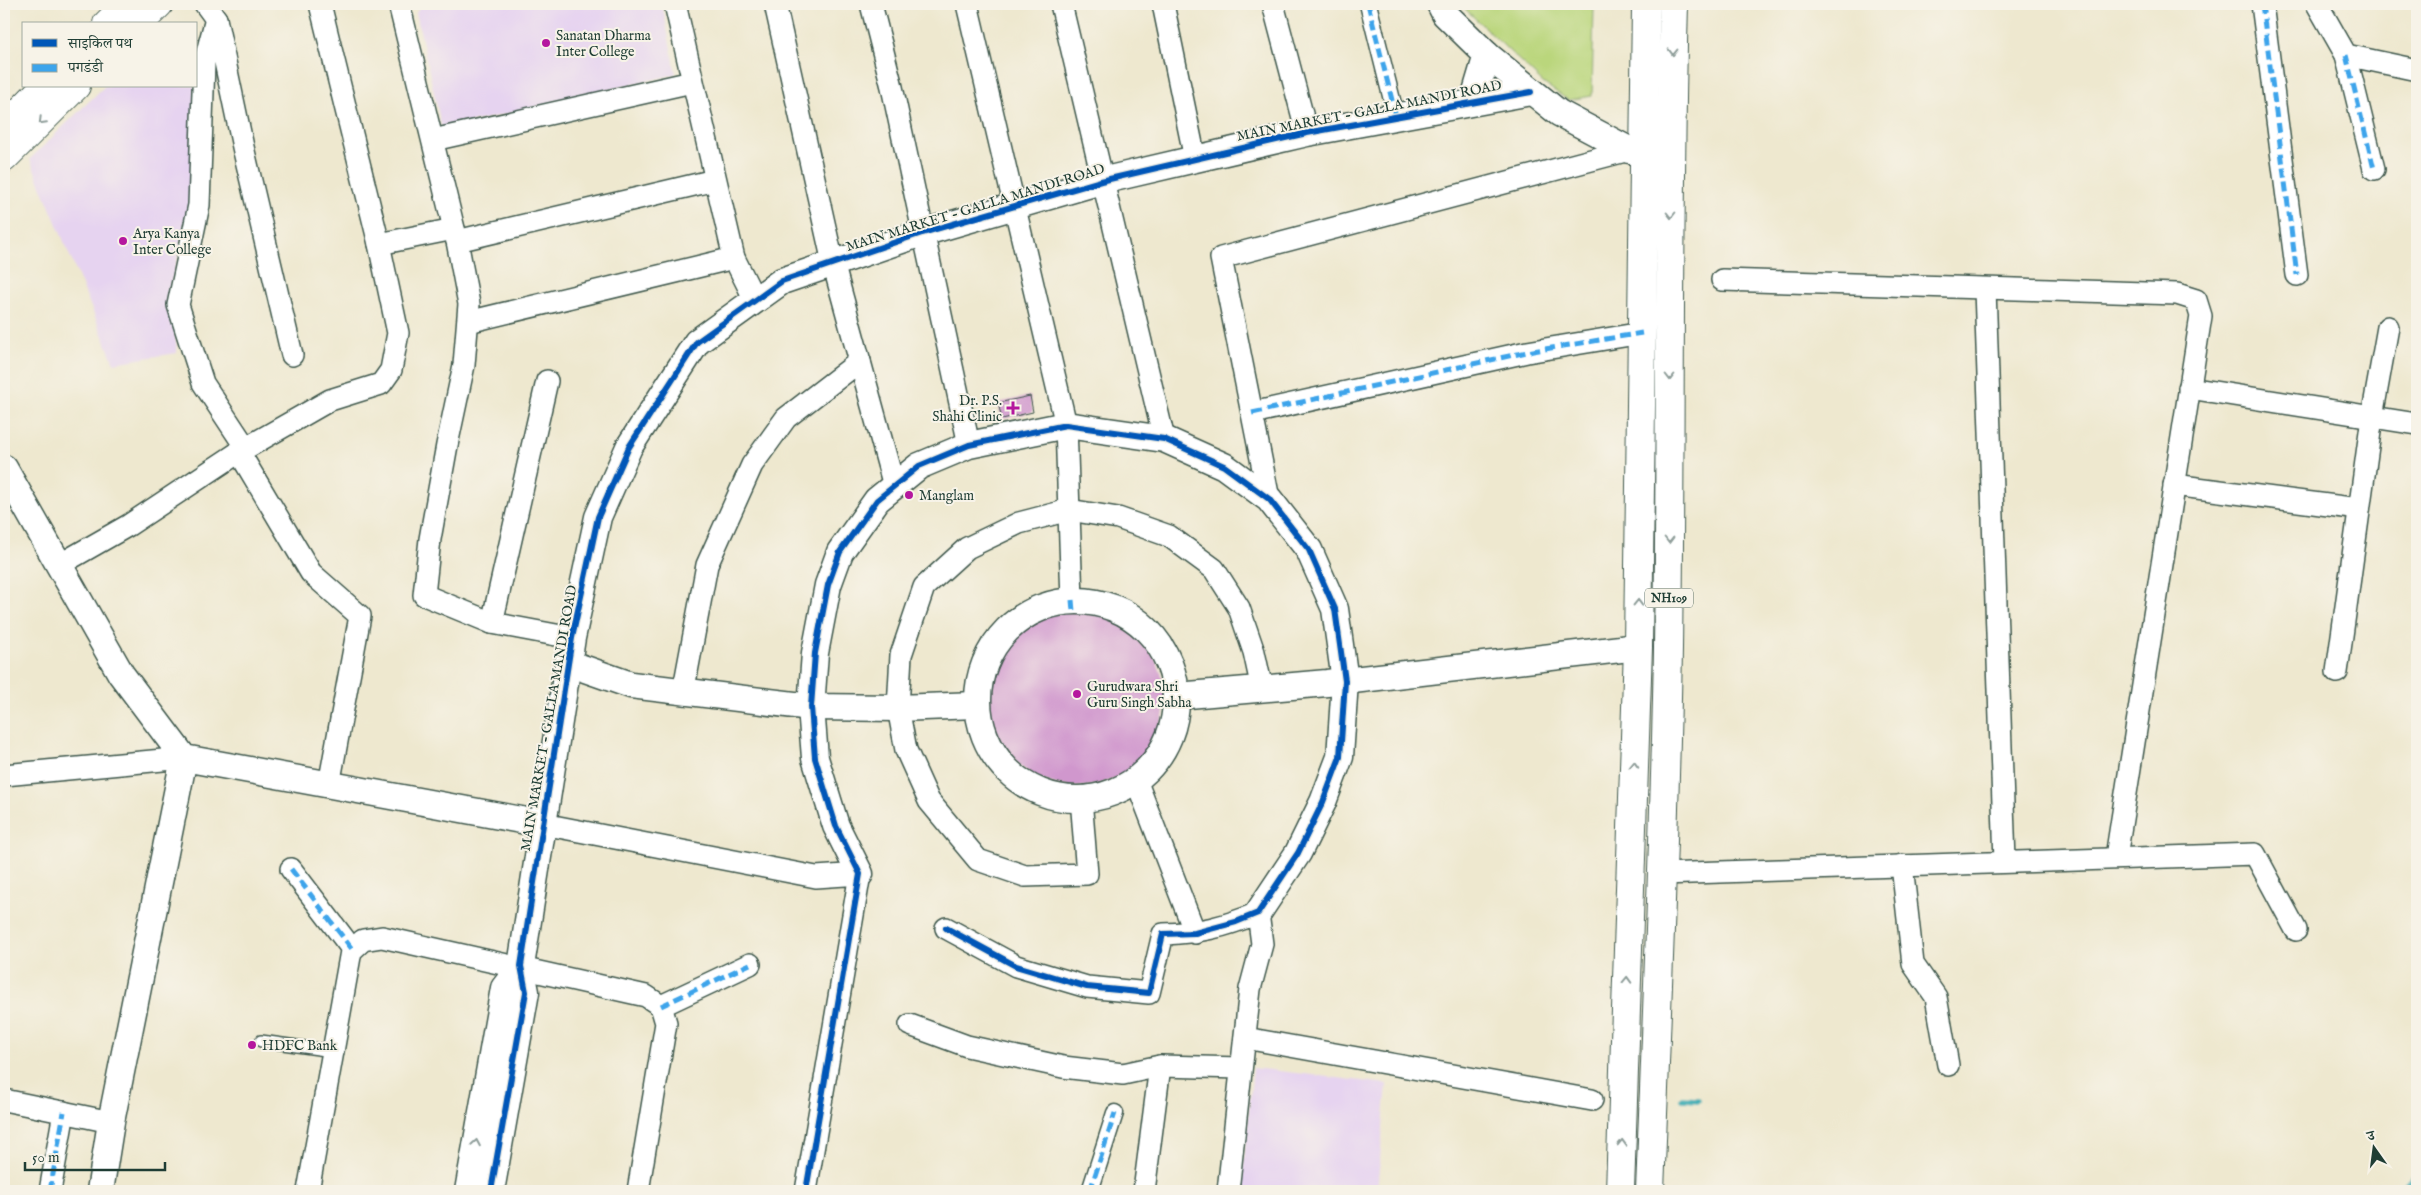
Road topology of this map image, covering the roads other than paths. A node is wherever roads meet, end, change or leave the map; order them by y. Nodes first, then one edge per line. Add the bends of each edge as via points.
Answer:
1 (127, 4) edge
2 (159, 4) edge
3 (320, 4) edge
4 (399, 4) edge
5 (674, 4) edge
6 (775, 4) edge
7 (871, 4) edge
8 (967, 4) edge
9 (1061, 4) edge
10 (1163, 4) edge
11 (1273, 4) edge
12 (1368, 4) edge
13 (1440, 4) edge
14 (1646, 4) edge
15 (1674, 4) edge
16 (2262, 4) edge
17 (2317, 4) edge
18 (210, 12) edge
19 (110, 22) edge
20 (141, 22) edge
21 (1487, 54) junction
22 (2346, 55) junction
23 (2417, 70) edge
24 (692, 82) junction
25 (43, 88) edge
26 (74, 88) edge
27 (1531, 92) junction
28 (1473, 102) junction
29 (1396, 116) junction
30 (4, 128) edge
31 (1307, 133) junction
32 (433, 140) junction
33 (1648, 150) junction
34 (4, 158) edge
35 (1195, 158) junction
36 (2374, 169) dead end
37 (715, 180) junction
38 (1101, 181) junction
39 (1015, 206) junction
40 (922, 233) junction
41 (456, 235) junction
42 (379, 244) junction
43 (734, 258) junction
44 (833, 263) junction
45 (2297, 275) dead end
46 (1722, 280) dead end
47 (1985, 289) junction
48 (755, 300) junction
49 (468, 322) junction
50 (2388, 327) dead end
51 (1642, 333) junction
52 (292, 355) dead end
53 (860, 361) junction
54 (547, 381) dead end
55 (2189, 388) junction
56 (1252, 413) junction
57 (2372, 417) junction
58 (2417, 424) edge
59 (1066, 425) junction
60 (1164, 439) junction
61 (970, 445) junction
62 (243, 450) junction
63 (4, 468) edge
64 (2174, 485) junction
65 (894, 486) junction
66 (1269, 499) junction
67 (1069, 510) junction
68 (2359, 510) junction
69 (59, 565) junction
70 (1072, 600) junction
71 (492, 623) junction
72 (1668, 646) junction
73 (1638, 647) junction
74 (570, 651) junction
75 (2337, 672) dead end
76 (1344, 681) junction
77 (1262, 689) junction
78 (683, 693) junction
79 (1177, 696) junction
80 (976, 705) junction
81 (811, 707) junction
82 (898, 708) junction
83 (184, 758) junction
84 (4, 775) edge
85 (1136, 780) junction
86 (329, 785) junction
87 (1633, 797) junction
88 (1082, 798) junction
89 (1665, 800) junction
90 (543, 824) junction
91 (2116, 857) junction
92 (2005, 861) junction
93 (1902, 865) junction
94 (291, 869) dead end
95 (860, 874) junction
96 (1662, 874) junction
97 (1258, 913) junction
98 (946, 928) dead end
99 (2296, 930) dead end
100 (1195, 933) junction
101 (352, 949) junction
102 (750, 964) dead end
103 (521, 966) junction
104 (661, 1006) junction
105 (910, 1025) dead end
106 (1244, 1038) junction
107 (261, 1041) dead end
108 (333, 1051) junction
109 (1948, 1065) dead end
110 (1160, 1066) junction
111 (1241, 1068) junction
112 (4, 1100) edge
113 (1592, 1100) dead end
114 (64, 1112) junction
115 (1115, 1112) dead end
116 (111, 1122) junction
117 (50, 1191) edge
118 (100, 1191) edge
119 (308, 1191) edge
120 (468, 1191) edge
121 (490, 1191) edge
122 (638, 1191) edge
123 (806, 1191) edge
124 (1090, 1191) edge
125 (1144, 1191) edge
126 (1228, 1191) edge
127 (1620, 1191) edge
128 (1650, 1191) edge

1 - 19 main road
2 - 20 main road
3 - 42 street
4 - 32 street
5 - 24 street
6 - 44 street
7 - 40 street
8 - 39 street
9 - 38 street
10 - 35 street
11 - 31 street
12 - 29 street
13 - 21 street via 1445,14
14 - 33 main road, NH109
15 -> 33 main road, NH109
16 - 45 street
17 - 22 street
18 - 52 street
18 - 62 street via 204,63 200,205 178,305 203,383
21 - 27 street
21 - 28 street
22 - 23 street
22 - 36 street
24 - 32 street
24 - 37 street
25 - 30 main road
26 -> 34 main road
27 - 28 street, MAIN MARKET - GALLA MANDI ROAD
27 - 33 street via 1559,113
28 - 29 street, MAIN MARKET - GALLA MANDI ROAD
29 - 31 street, MAIN MARKET - GALLA MANDI ROAD
31 - 35 street, MAIN MARKET - GALLA MANDI ROAD
32 - 41 street
33 - 51 main road, NH109
33 - 56 street via 1221,258
33 -> 72 main road, NH109
35 - 38 street, MAIN MARKET - GALLA MANDI ROAD
37 - 41 street
37 - 43 street
38 - 39 street, MAIN MARKET - GALLA MANDI ROAD
38 - 60 street
39 - 40 street, MAIN MARKET - GALLA MANDI ROAD
39 - 59 street
40 - 44 street, MAIN MARKET - GALLA MANDI ROAD
40 - 61 street
41 - 42 street
41 - 49 street via 469,304
42 - 62 street via 398,332 391,370 381,384 330,400
43 - 48 street
43 - 49 street
44 - 48 street, MAIN MARKET - GALLA MANDI ROAD via 782,281
44 - 53 street
46 - 47 street
47 - 55 street via 2177,294 2196,300 2200,316
47 - 92 street
48 - 74 street, MAIN MARKET - GALLA MANDI ROAD via 697,342 629,446 598,517
49 - 71 street via 464,365 430,539 424,595
50 - 57 street
51 - 56 street via 1527,352
73 -> 51 main road, NH109
53 - 65 street
53 - 78 street via 786,418 752,465 707,565
54 - 71 street
55 - 57 street
55 - 64 street
56 - 66 street
57 - 58 street
57 - 68 street
59 - 60 street
59 - 61 street
59 - 67 street
60 - 66 street via 1224,466
61 - 65 street via 919,466
62 - 69 street via 129,525
62 - 86 street via 311,573 360,616
63 - 69 street
64 - 68 street
64 - 91 street
65 - 81 street via 877,500 840,552 828,585 815,654
66 - 76 street via 1309,550 1334,609
67 - 70 street
67 - 77 street via 1118,518 1169,536 1214,569 1239,608
67 - 82 street via 1019,523 967,548 924,587 901,655
68 - 75 street
69 - 83 street via 121,674
70 - 79 street via 1104,604 1132,617 1155,638 1171,665
70 - 80 street via 1041,607 1014,622 993,645 980,674
71 - 74 street
72 - 73 main road
72 - 89 main road, NH109
73 - 76 street
87 -> 73 main road, NH109
74 - 78 street via 630,685
74 - 90 street, MAIN MARKET - GALLA MANDI ROAD
76 - 77 street
76 - 97 street via 1340,757 1298,853
77 - 79 street
78 - 81 street
79 - 85 street via 1172,730 1156,761
80 - 82 street
80 - 88 street via 984,739 1003,768 1031,789 1064,799
81 - 82 street
81 - 95 street via 815,758 836,826
82 - 88 street via 906,750 929,800 978,860 1025,876 1087,874
83 - 84 street
83 - 86 street
83 - 116 street
85 - 88 street via 1098,797
85 - 100 street
86 - 90 street
87 - 89 main road
127 -> 87 main road, NH109
89 - 96 main road, NH109
90 - 95 street via 816,877
90 - 103 street, MAIN MARKET - GALLA MANDI ROAD
91 - 92 street
91 - 99 street via 2255,854
92 - 93 street
93 - 96 street
93 - 109 street via 1913,964 1936,997
94 - 101 street
95 - 123 street
96 - 128 main road, NH109
97 - 100 street
97 - 106 street via 1262,944 1250,989
98 - 100 street via 1016,966 1087,988 1150,993 1163,934
101 - 103 street via 363,940 382,937
101 - 108 street
102 - 104 street
103 - 104 street via 646,996
120 -> 103 street, MAIN MARKET - GALLA MANDI ROAD via 504,988
103 - 121 street, MAIN MARKET - GALLA MANDI ROAD via 526,992
104 - 122 street via 666,1023
105 - 110 street via 967,1046 1063,1067 1123,1074
106 - 111 street
106 - 113 street
107 - 108 lane
108 - 119 street
110 - 111 street
110 - 125 street
111 - 126 street
112 - 114 street
114 - 116 street
114 - 117 street
115 - 124 street
116 - 118 street

